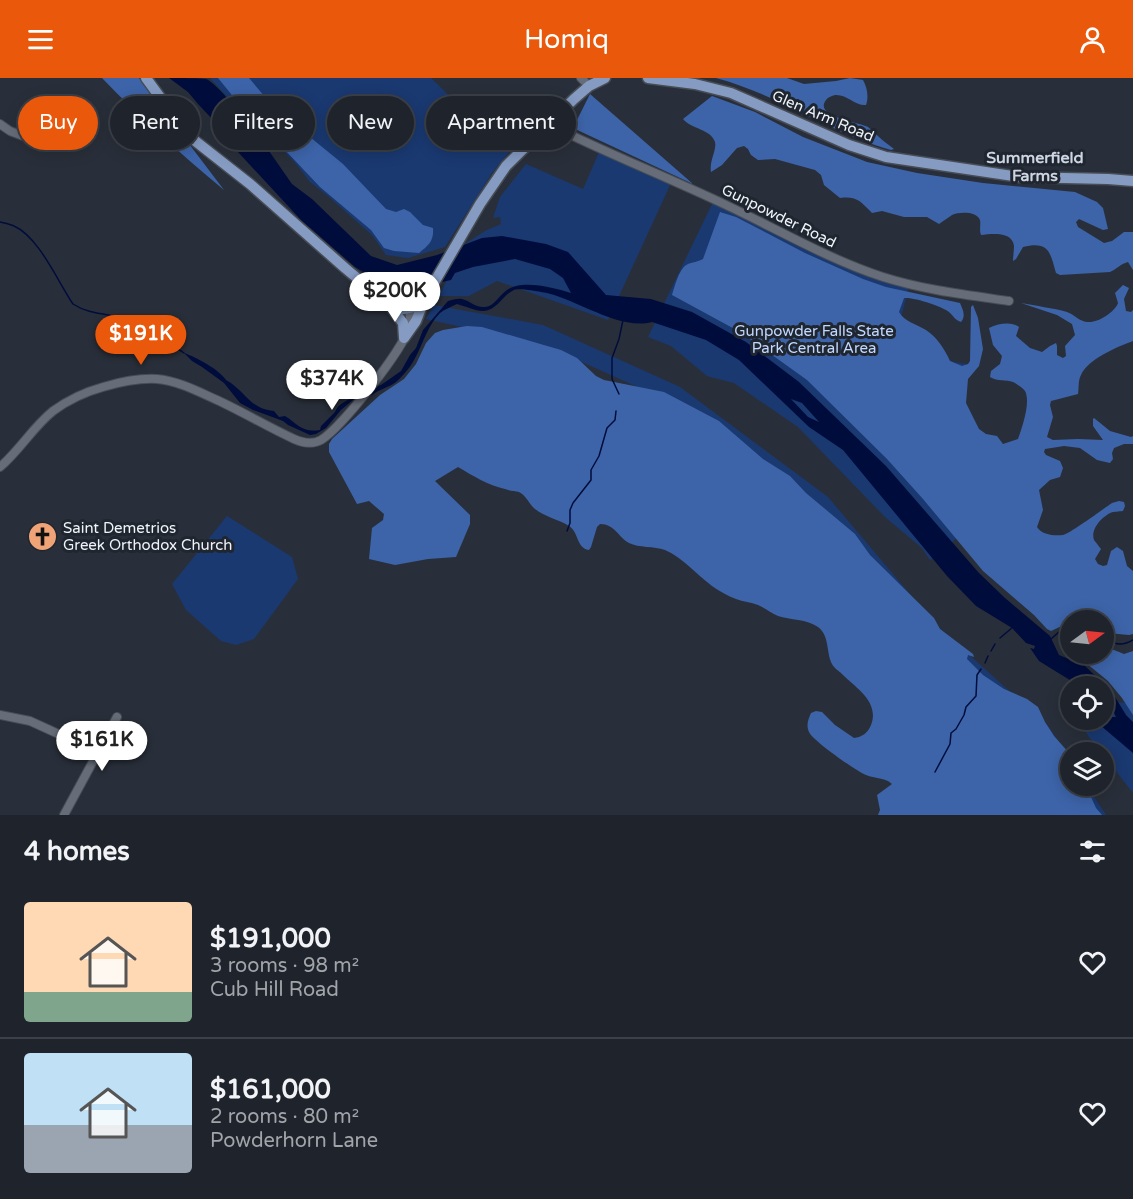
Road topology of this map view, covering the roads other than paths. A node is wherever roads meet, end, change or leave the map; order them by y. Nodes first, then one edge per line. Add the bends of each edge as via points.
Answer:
1 (146, 78) edge
2 (605, 78) edge
3 (648, 78) edge
4 (585, 82) edge
5 (573, 96) edge
6 (0, 124) edge
7 (18, 134) edge
8 (576, 138) edge
9 (521, 150) edge
10 (1133, 181) edge
11 (426, 297) junction
12 (1009, 301) dead end
13 (388, 304) junction
14 (409, 308) junction
15 (405, 338) junction
16 (0, 467) edge
17 (0, 715) edge
18 (117, 717) dead end
19 (98, 752) junction
20 (64, 815) edge

1 - 13 main road via 194,140 259,191
2 - 4 main road
3 - 10 main road, Glen Arm Road via 731,93 849,145 886,157 1020,177
4 - 5 main road
6 - 7 street
8 - 12 street, Gunpowder Road via 881,277
9 - 11 main road via 497,177
11 - 14 main road
11 - 15 main road
13 - 14 main road via 398,309
13 - 15 main road via 403,323
14 - 15 street via 410,327
15 - 16 street via 366,393 315,443 283,434 189,387 159,379 138,379 72,399 46,418
17 - 19 street via 30,721
18 - 19 street
19 - 20 street

